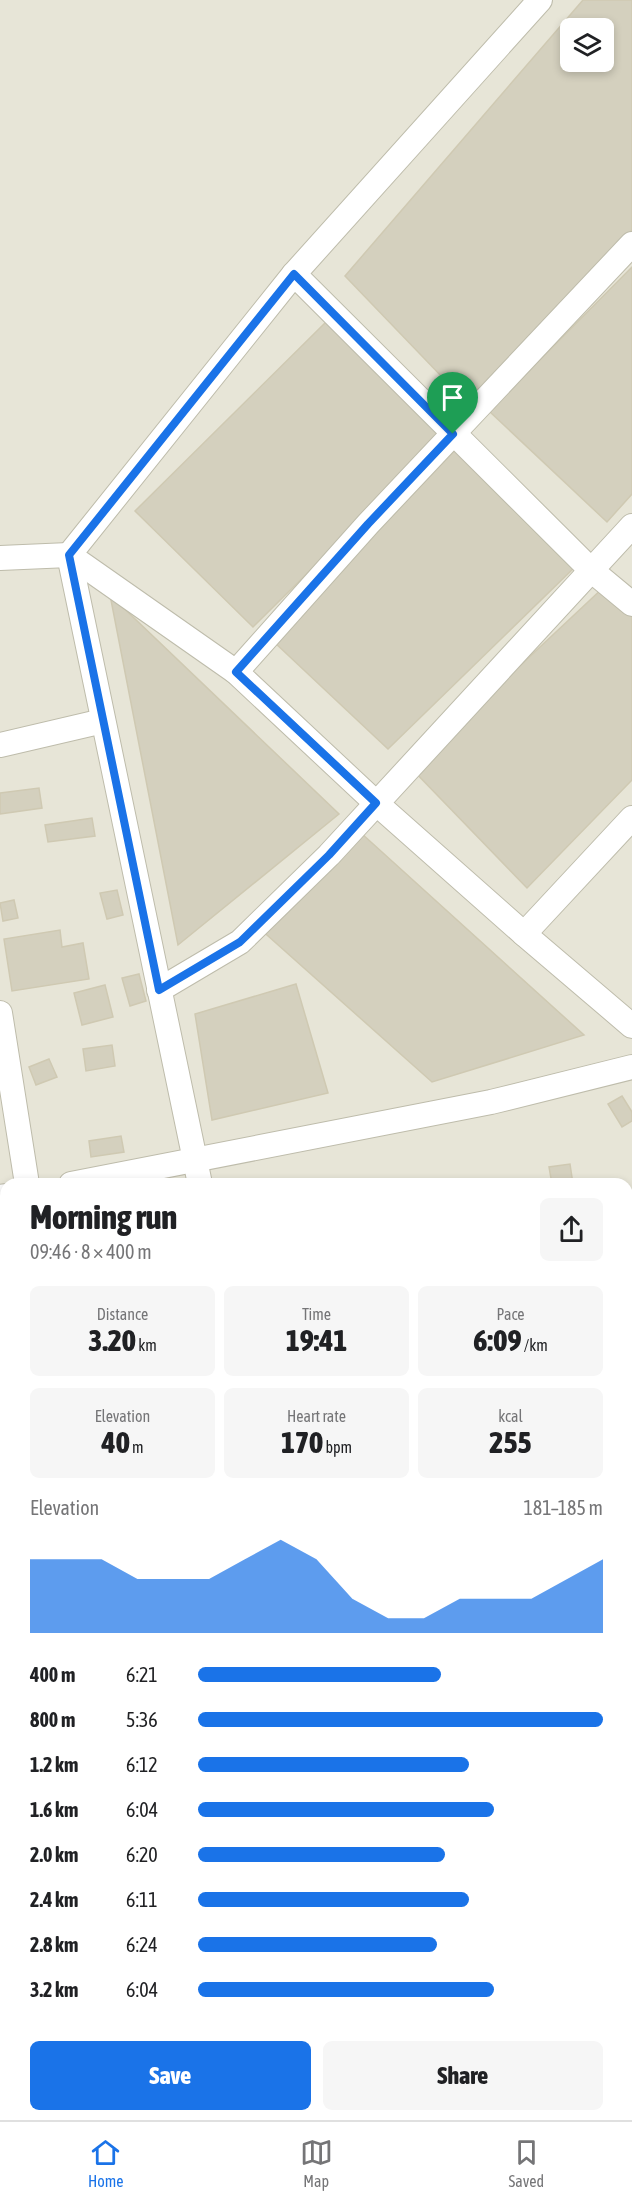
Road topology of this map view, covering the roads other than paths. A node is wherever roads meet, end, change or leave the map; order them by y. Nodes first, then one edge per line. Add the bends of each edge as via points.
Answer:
1 (540, 0) edge
2 (632, 244) edge
3 (294, 274) junction
4 (453, 434) junction
5 (632, 526) edge
6 (69, 555) junction
7 (0, 558) edge
8 (591, 570) junction
9 (632, 604) edge
10 (236, 672) junction
11 (103, 721) junction
12 (0, 745) edge
13 (376, 803) junction
14 (632, 818) edge
15 (524, 934) junction
16 (159, 990) junction
17 (0, 1013) edge
18 (632, 1026) edge
19 (632, 1067) edge
20 (195, 1160) junction
21 (26, 1178) edge
22 (102, 1178) edge
23 (199, 1178) edge

1 - 3 street
2 - 4 street
3 - 4 street
3 - 6 street
4 - 8 street
4 - 10 street
5 - 8 street
6 - 7 street
6 - 10 street
6 - 11 street
8 - 9 street
8 - 13 street
10 - 13 street
11 - 12 street
11 - 16 street
13 - 15 street
13 - 16 street via 240,942
14 - 15 street
15 - 18 street
16 - 20 street
17 - 21 street
19 - 20 street via 491,1102
20 - 22 street
20 - 23 street

